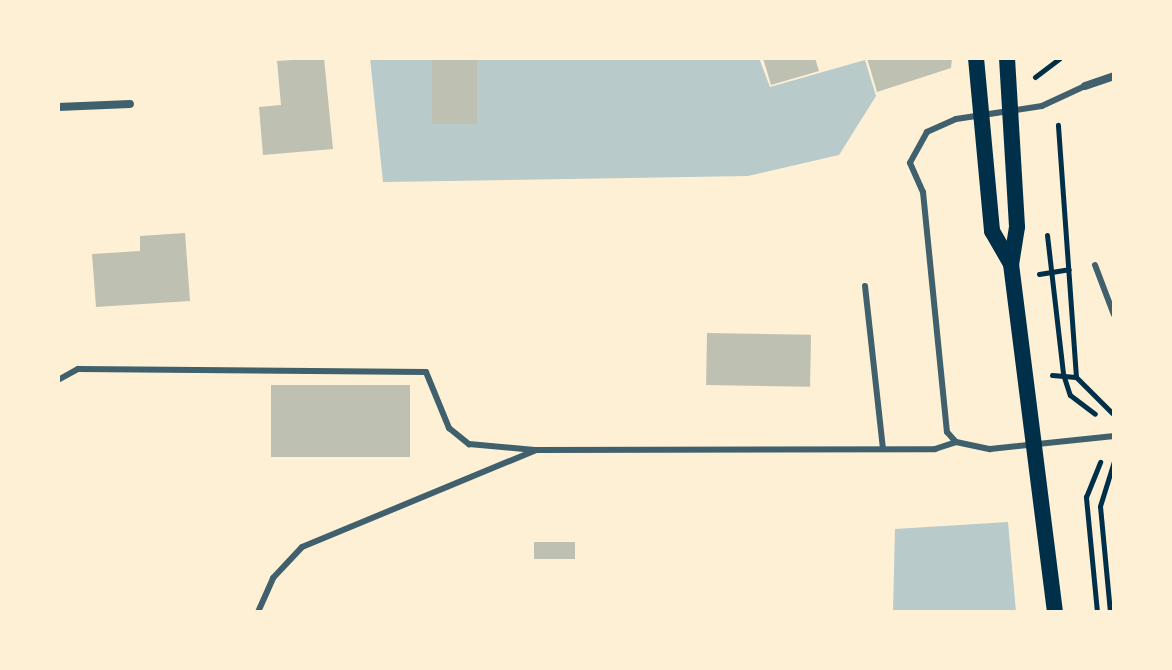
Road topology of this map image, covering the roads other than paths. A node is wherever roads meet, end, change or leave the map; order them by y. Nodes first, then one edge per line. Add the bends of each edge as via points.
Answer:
1 (976, 58) edge
2 (1007, 58) edge
3 (1114, 76) edge
4 (1085, 86) joint
5 (130, 104) dead end
6 (58, 107) edge
7 (1012, 111) junction
8 (980, 116) junction
9 (1011, 264) junction
10 (1095, 265) road end
11 (865, 286) dead end
12 (1114, 315) edge
13 (58, 380) edge
14 (1114, 436) edge
15 (956, 442) junction
16 (1034, 444) junction
17 (883, 449) junction
18 (536, 450) junction
19 (258, 612) edge
20 (1055, 612) edge

1 - 8 main road
2 - 7 main road
3 - 4 street
4 - 7 lane via 1042,106
5 - 6 street
7 - 8 lane
7 - 9 main road via 1017,227
8 - 9 main road via 992,231
8 - 15 lane via 927,132 910,163 923,192 945,419
9 - 16 main road
10 - 12 lane
11 - 17 lane
13 - 18 lane via 78,369 426,372 449,428 469,444
14 - 16 lane
15 - 16 lane via 990,449
15 - 17 lane
16 - 20 main road
17 - 18 lane
18 - 19 lane via 302,547 273,578

